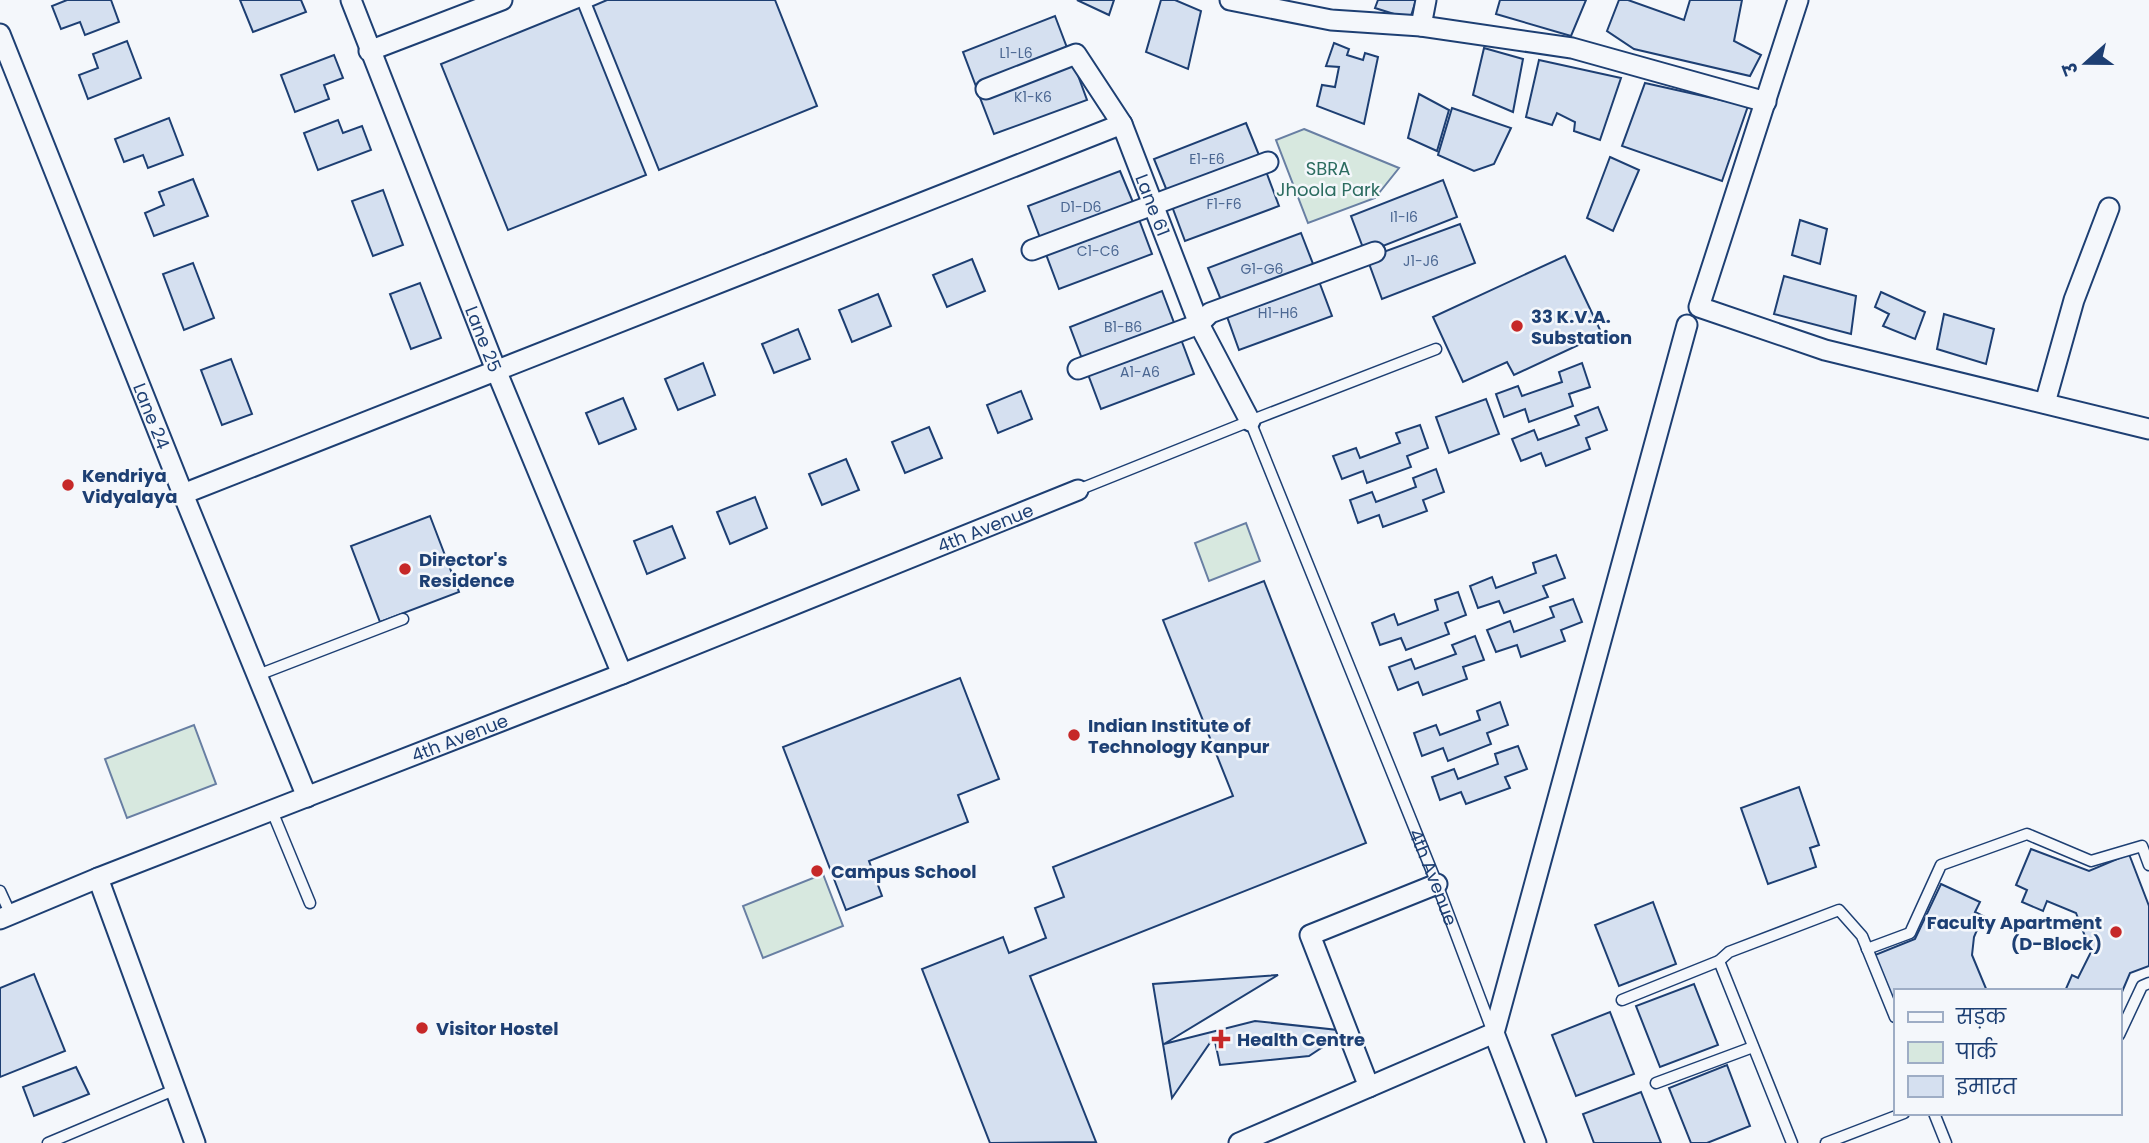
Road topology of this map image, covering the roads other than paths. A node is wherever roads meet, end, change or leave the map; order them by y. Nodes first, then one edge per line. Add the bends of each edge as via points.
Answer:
1 (351, 0) edge
2 (502, 0) edge
3 (1230, 0) edge
4 (1426, 0) edge
5 (1798, 0) edge
6 (1421, 26) junction
7 (0, 34) edge
8 (369, 51) junction
9 (986, 89) dead end
10 (1766, 102) junction
11 (1122, 124) junction
12 (1268, 162) dead end
13 (1152, 204) junction
14 (2109, 208) dead end
15 (1032, 250) dead end
16 (1375, 252) dead end
17 (1199, 324) junction
18 (1687, 325) dead end
19 (1436, 349) dead end
20 (1079, 369) dead end
21 (496, 370) junction
22 (2045, 403) junction
23 (1250, 421) junction
24 (2149, 429) edge
25 (1078, 490) joint
26 (183, 494) junction
27 (404, 619) dead end
28 (622, 674) junction
29 (258, 675) junction
30 (307, 797) junction
31 (272, 811) junction
32 (2149, 865) edge
33 (98, 878) junction
34 (1437, 884) junction
35 (0, 891) edge
36 (310, 903) dead end
37 (5, 917) edge
38 (1867, 949) junction
39 (1719, 961) junction
40 (2149, 983) edge
41 (1622, 1000) dead end
42 (1894, 1015) edge
43 (2121, 1030) edge
44 (1493, 1033) junction
45 (1753, 1047) junction
46 (1656, 1083) dead end
47 (1369, 1087) junction
48 (174, 1090) junction
49 (1899, 1115) edge
50 (1935, 1115) edge
51 (48, 1143) edge
52 (195, 1143) edge
53 (1239, 1143) edge
54 (1536, 1143) edge
55 (1792, 1143) edge
56 (1826, 1143) edge
57 (1946, 1143) edge

1 - 8 street, Lane 25
2 - 8 street
3 - 6 street via 1331,20
4 - 6 street
5 - 10 street
6 - 10 street via 1573,48
7 - 26 street, Lane 24
8 - 21 street, Lane 25
9 - 11 street, Lane 61 via 1076,54
10 - 22 street via 1699,307 1825,350
11 - 13 street, Lane 61
11 - 21 street
12 - 13 street
13 - 15 street
13 - 17 street, Lane 61
14 - 22 street via 2074,300
16 - 17 street via 1210,313
17 - 20 street
17 - 23 street, Lane 61
18 - 44 street
19 - 23 lane
21 - 26 street
21 - 28 street, Lane 25
22 - 24 street
23 - 25 lane, 4th Avenue
23 - 34 lane, 4th Avenue
25 - 28 street, 4th Avenue
26 - 29 street, Lane 24
27 - 29 lane
28 - 30 street, 4th Avenue
29 - 30 street, Lane 24
30 - 31 street, 4th Avenue
31 - 33 street, 4th Avenue
31 - 36 lane
32 - 38 lane via 2142,846 2091,861 2027,834 1941,864 1910,933
33 - 37 street, 4th Avenue
33 - 48 street
34 - 44 lane, 4th Avenue
34 - 47 street via 1310,934
35 - 37 lane
38 - 39 lane via 1855,926 1839,910 1729,952
38 - 42 lane
39 - 41 lane
39 - 45 lane
40 - 43 lane via 2142,986
44 - 47 street
44 - 54 street, 4th Avenue
45 - 46 lane
45 - 55 lane
47 - 53 street
48 - 51 lane
48 - 52 street
49 - 56 lane
50 - 57 lane

